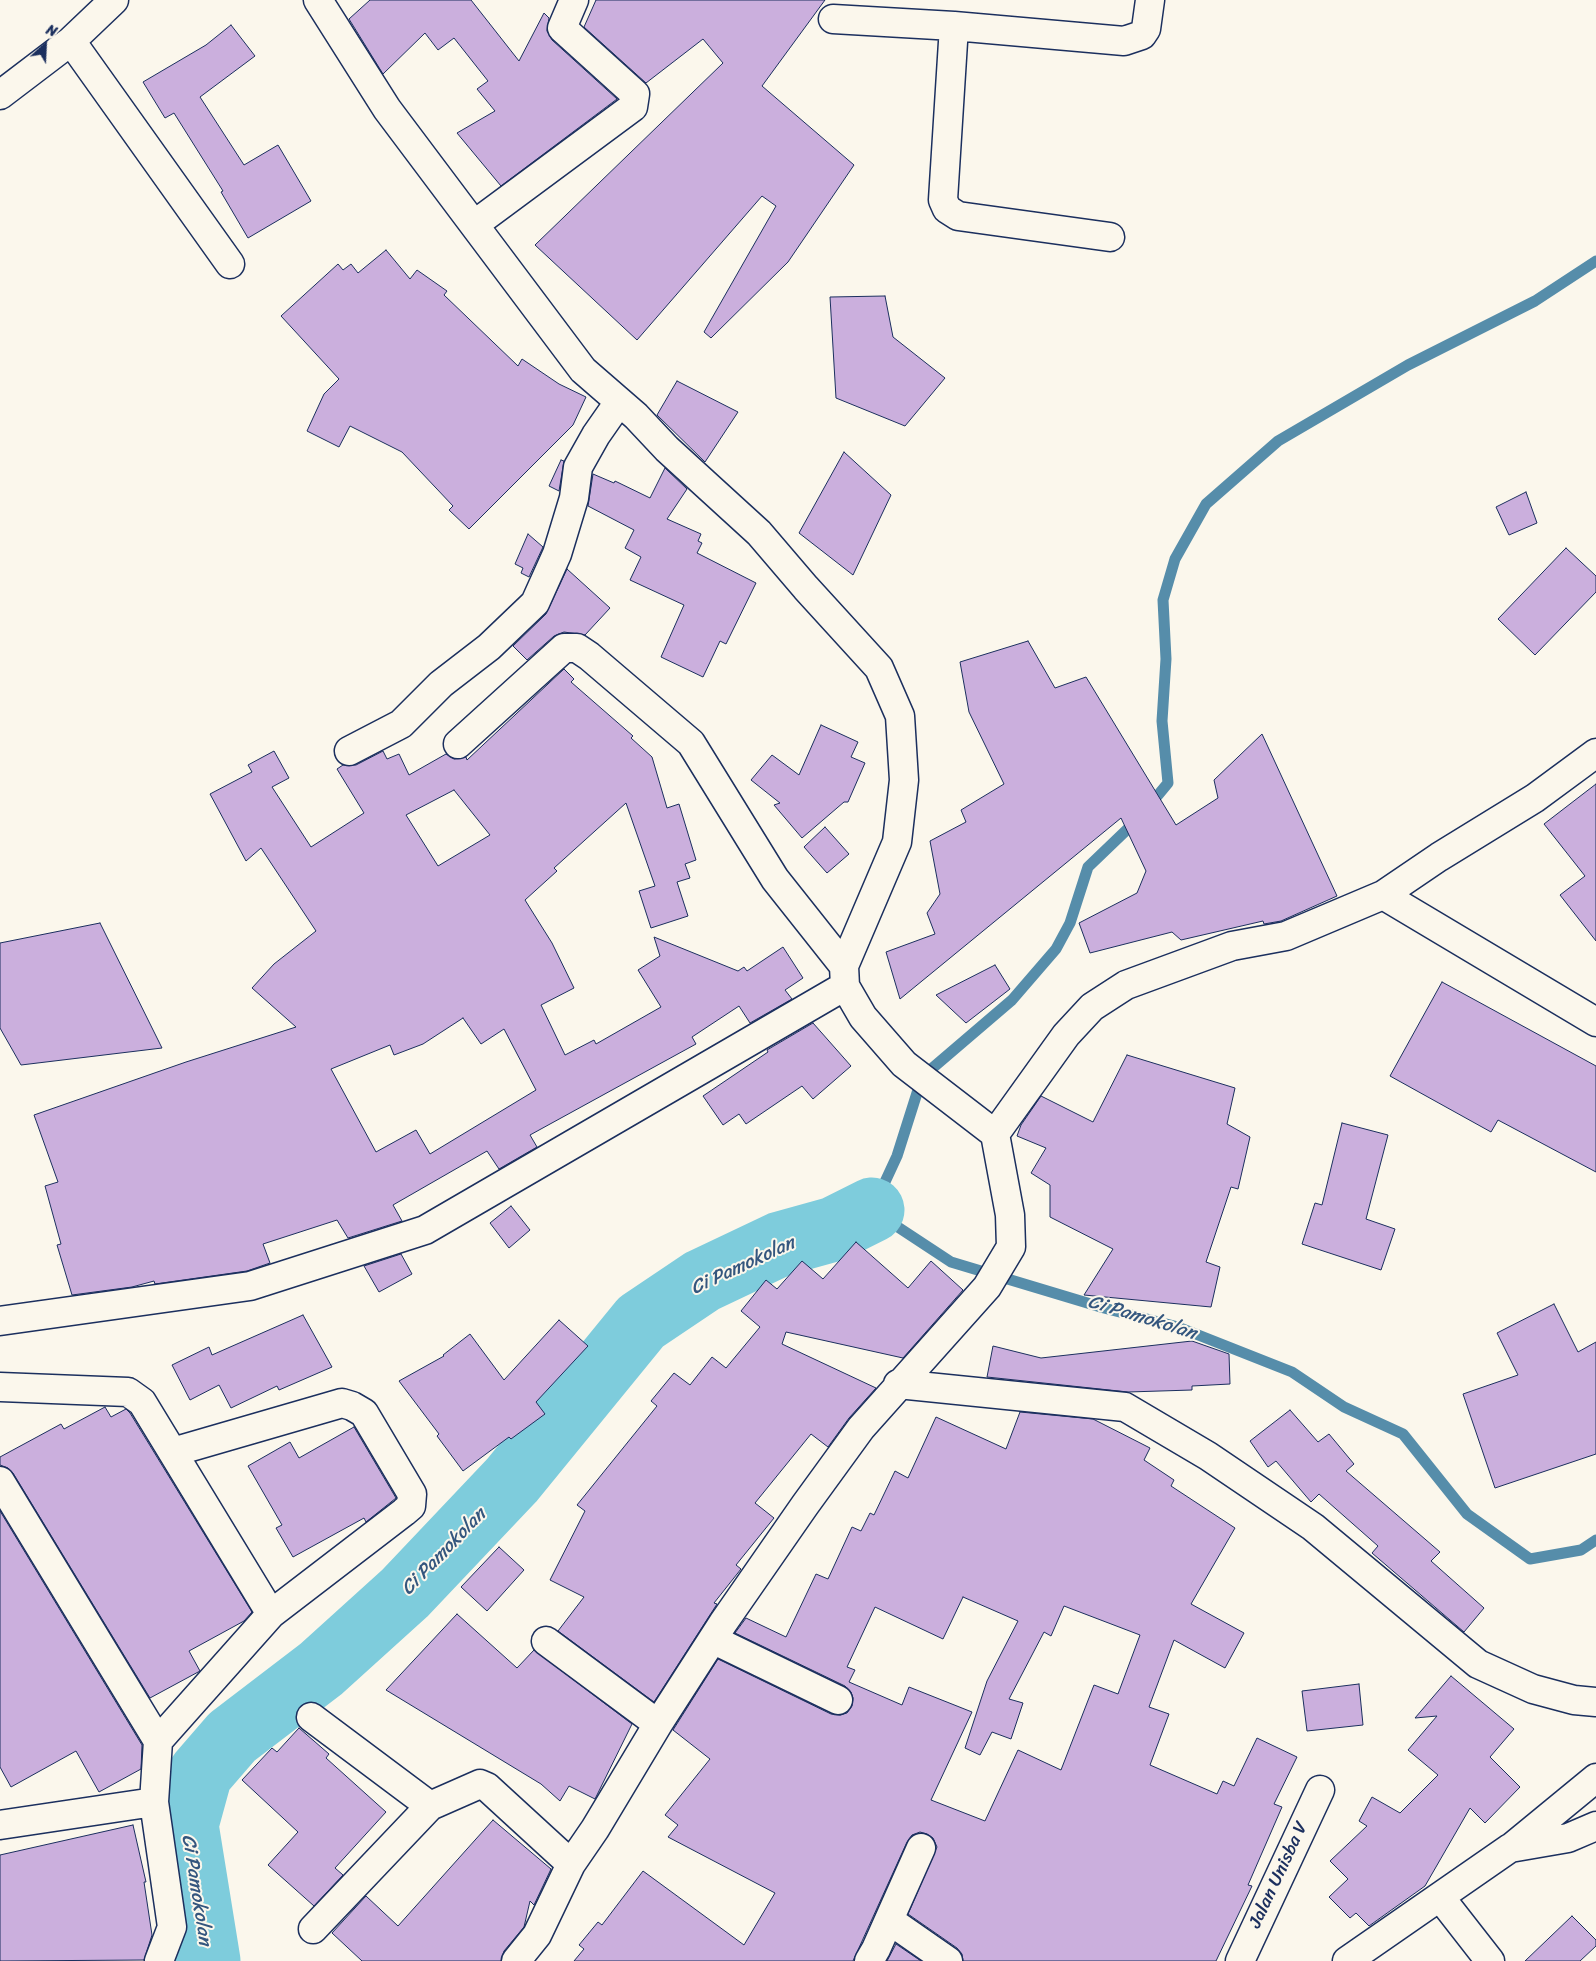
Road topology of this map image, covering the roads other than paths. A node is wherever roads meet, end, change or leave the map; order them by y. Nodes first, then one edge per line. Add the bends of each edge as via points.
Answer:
1 (114, 0) edge
2 (318, 0) edge
3 (574, 0) edge
4 (1150, 0) edge
5 (833, 19) dead end
6 (954, 26) junction
7 (71, 41) junction
8 (0, 95) edge
9 (475, 224) junction
10 (1110, 238) dead end
11 (230, 264) dead end
12 (619, 402) junction
13 (458, 744) dead end
14 (349, 751) dead end
15 (1596, 753) edge
16 (1384, 895) junction
17 (845, 976) junction
18 (1596, 1022) edge
19 (995, 1134) junction
20 (0, 1321) edge
21 (898, 1384) junction
22 (0, 1388) edge
23 (173, 1452) junction
24 (0, 1481) edge
25 (271, 1614) junction
26 (714, 1640) junction
27 (546, 1641) dead end
28 (838, 1700) dead end
29 (1596, 1702) edge
30 (311, 1716) dead end
31 (658, 1724) junction
32 (158, 1741) junction
33 (1596, 1778) edge
34 (1320, 1790) dead end
35 (154, 1802) junction
36 (430, 1806) junction
37 (0, 1825) edge
38 (1596, 1826) edge
39 (921, 1848) dead end
40 (1510, 1848) junction
41 (571, 1864) junction
42 (1440, 1897) junction
43 (889, 1920) junction
44 (313, 1929) dead end
45 (159, 1961) edge
46 (516, 1961) edge
47 (868, 1961) edge
48 (948, 1961) edge
49 (1240, 1961) edge
50 (1347, 1961) edge
51 (1490, 1961) edge

1 - 7 street
2 - 9 street via 387,109
3 - 9 street via 562,28 634,94 633,107
4 - 6 street via 1146,29 1142,35 1124,42
5 - 6 street
6 - 10 street via 943,200 947,209 958,216
7 - 8 street
7 - 11 street
9 - 12 street via 583,370
12 - 14 street via 578,467 574,498 558,554 535,603 489,647 440,684 401,724
12 - 17 street via 759,533 879,668 900,716 904,780 897,842
13 - 17 street via 564,648 576,648 691,743 775,879
15 - 16 street via 1535,798
16 - 18 street
16 - 19 street via 1286,936 1232,946 1126,985 1092,1007 1066,1035
17 - 19 street via 863,1017 904,1064
17 - 20 street via 425,1230 250,1286
19 - 21 street via 1010,1215 1011,1247 987,1287
21 - 26 street via 861,1428 805,1505
21 - 29 street via 1125,1407 1208,1456 1313,1527 1478,1664 1533,1689
22 - 23 street via 128,1392 142,1402
23 - 25 street
23 - 25 street via 342,1403 364,1413 412,1494 411,1506
24 - 32 street
25 - 32 street
26 - 28 street
26 - 31 street
27 - 31 street
30 - 36 street
31 - 41 street
32 - 35 street
33 - 40 street
34 - 49 street, Jalan Unisba V
35 - 37 street
35 - 45 street via 172,1927
36 - 41 street via 480,1784
36 - 44 street
38 - 40 street via 1568,1838
39 - 43 street
40 - 42 street
41 - 46 street via 537,1936
42 - 50 street
42 - 51 street
43 - 47 street
43 - 48 street

